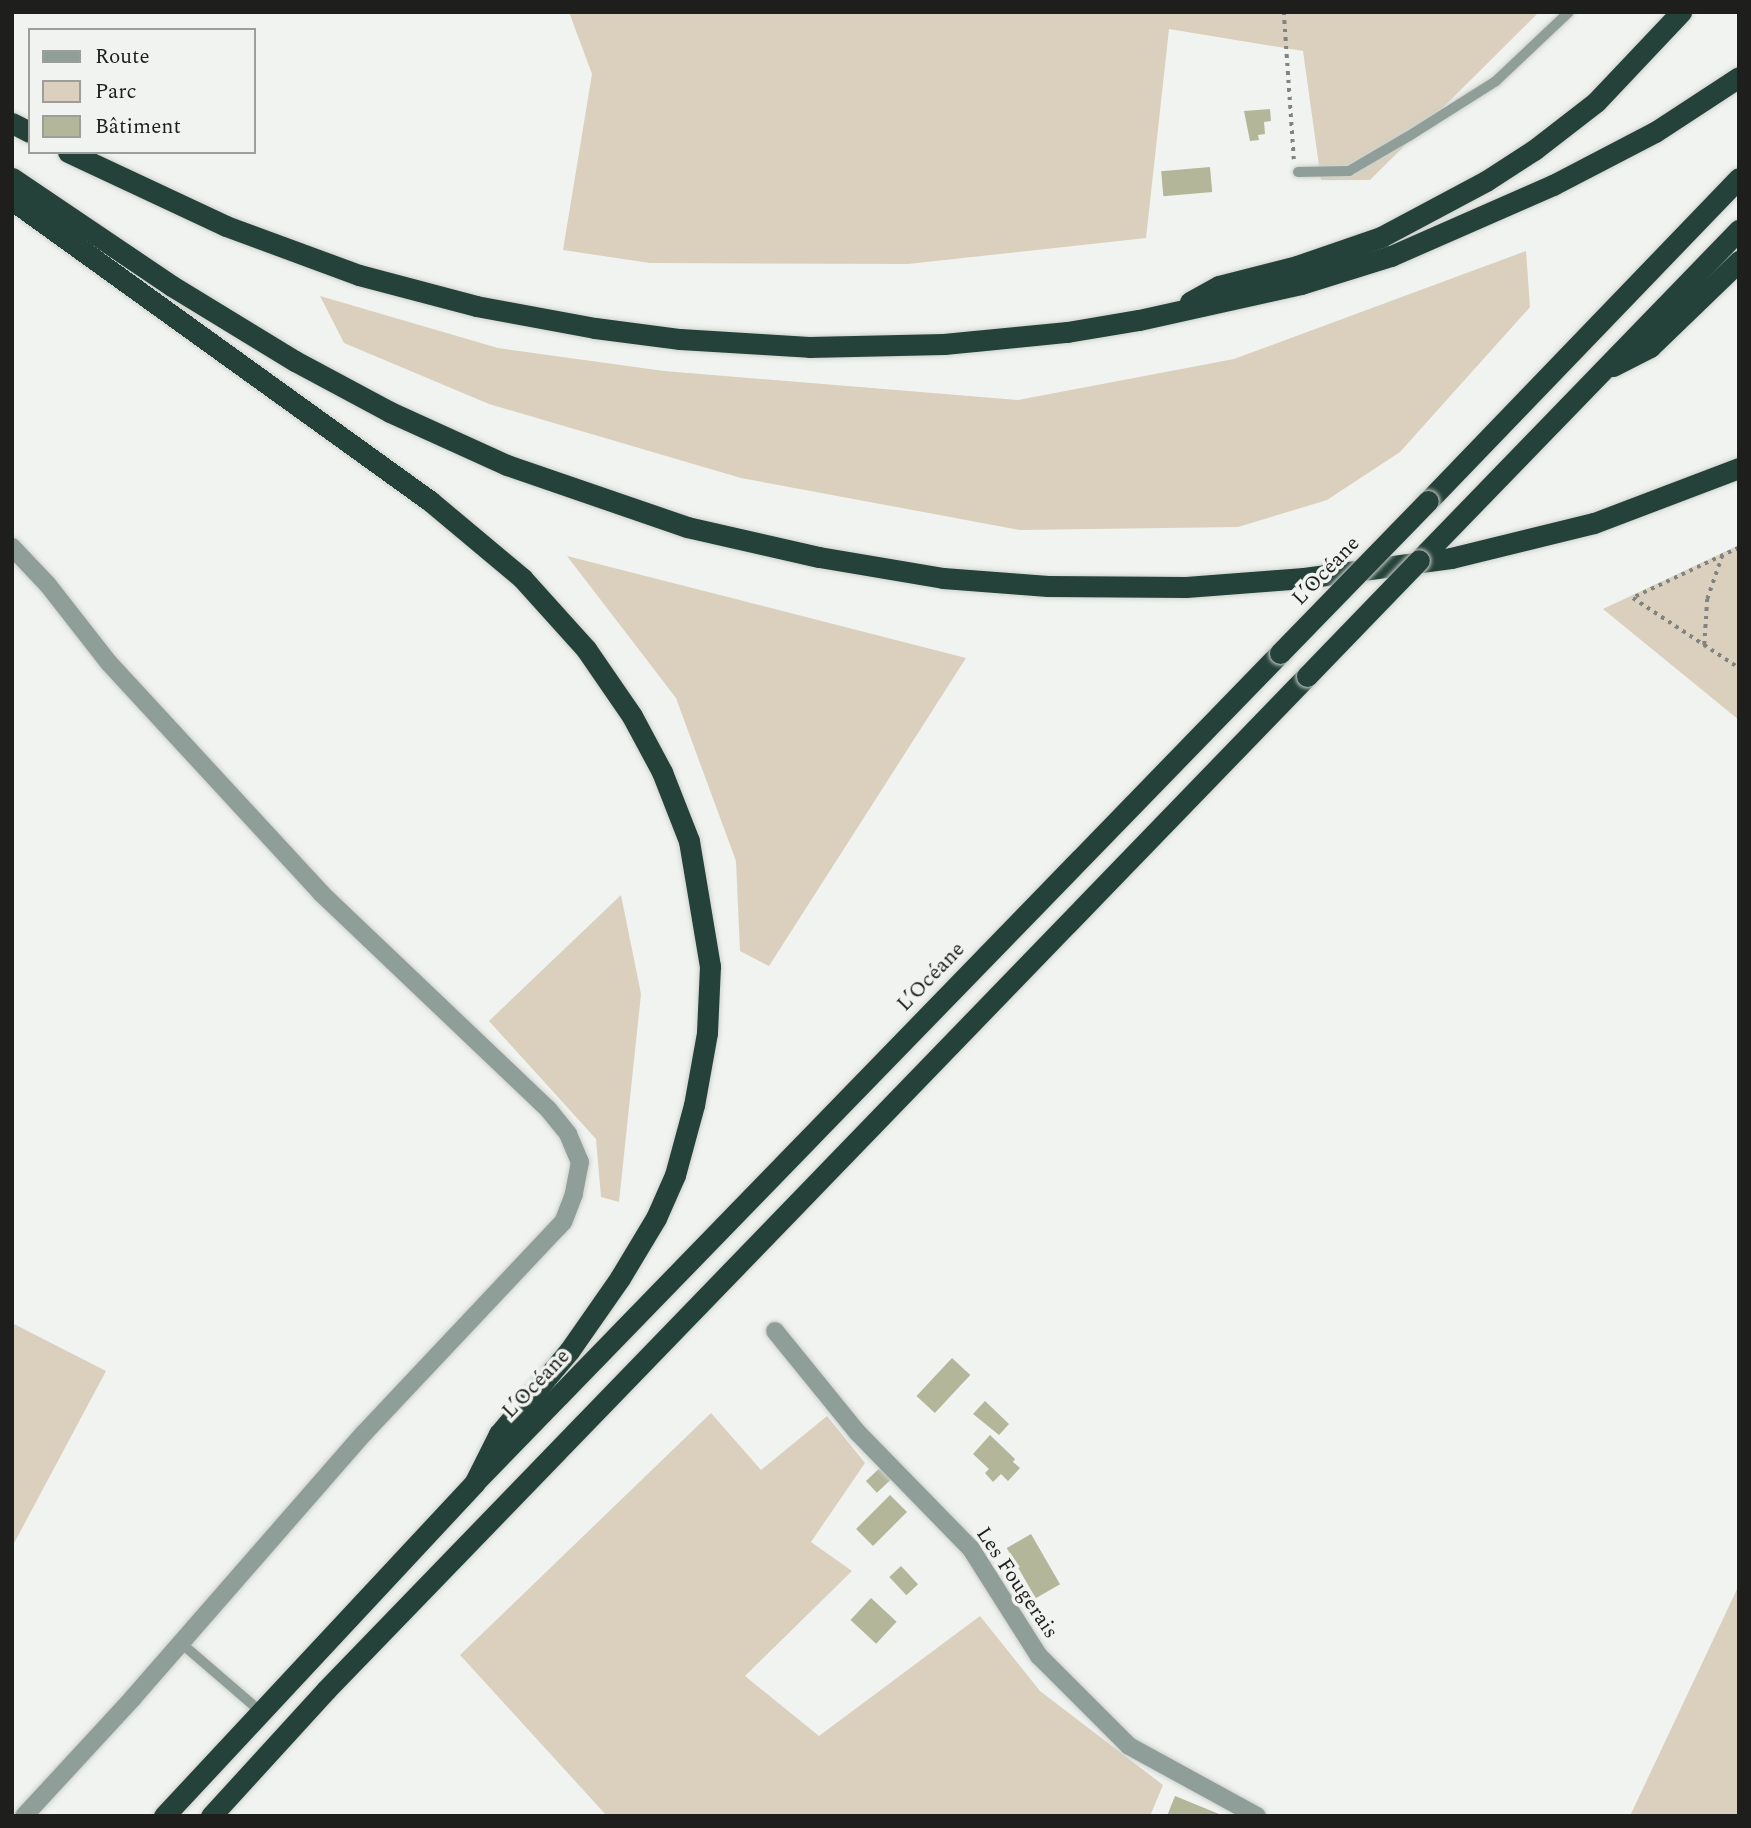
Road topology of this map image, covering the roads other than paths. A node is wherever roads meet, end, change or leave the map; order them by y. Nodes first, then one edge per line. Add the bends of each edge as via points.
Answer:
1 (1569, 12) edge
2 (1681, 12) edge
3 (1739, 77) edge
4 (12, 123) edge
5 (28, 131) edge
6 (72, 154) edge
7 (1298, 172) road end
8 (12, 178) edge
9 (1739, 178) edge
10 (12, 200) edge
11 (1739, 230) edge
12 (1739, 261) edge
13 (1170, 313) junction
14 (1601, 371) junction
15 (1739, 468) edge
16 (12, 547) edge
17 (775, 1331) dead end
18 (475, 1482) junction
19 (181, 1643) junction
20 (259, 1710) junction
21 (24, 1816) edge
22 (164, 1816) edge
23 (211, 1816) edge
24 (1258, 1816) edge

1 - 7 lane via 1496,80 1409,136 1349,171
2 - 13 highway via 1596,102 1486,181 1381,237 1297,267 1219,286
3 - 13 highway via 1655,132 1553,185 1391,256 1301,284
4 - 5 highway
6 - 13 highway via 226,226 359,275 476,306 595,328 752,345 863,347 993,341
8 - 15 highway via 172,286 390,412 508,465 687,527 819,557 929,575 1048,586 1186,587 1304,578 1451,558 1594,523
9 - 18 highway, L’Océane, bridge
10 - 18 highway via 430,501 522,578 586,649 632,716 662,772 689,841 710,966 707,1033 675,1175 620,1278 569,1351 499,1434
11 - 14 highway
12 - 14 highway via 1650,347
14 - 23 highway, bridge via 343,1673
16 - 19 street via 109,663 321,893 548,1110 569,1134 580,1162 575,1194 563,1222 364,1433
17 - 24 street, Les Fougerais via 857,1432 971,1549 1048,1665 1129,1746
18 - 20 highway, L’Océane
19 - 20 lane
19 - 21 street
20 - 22 highway, L’Océane

